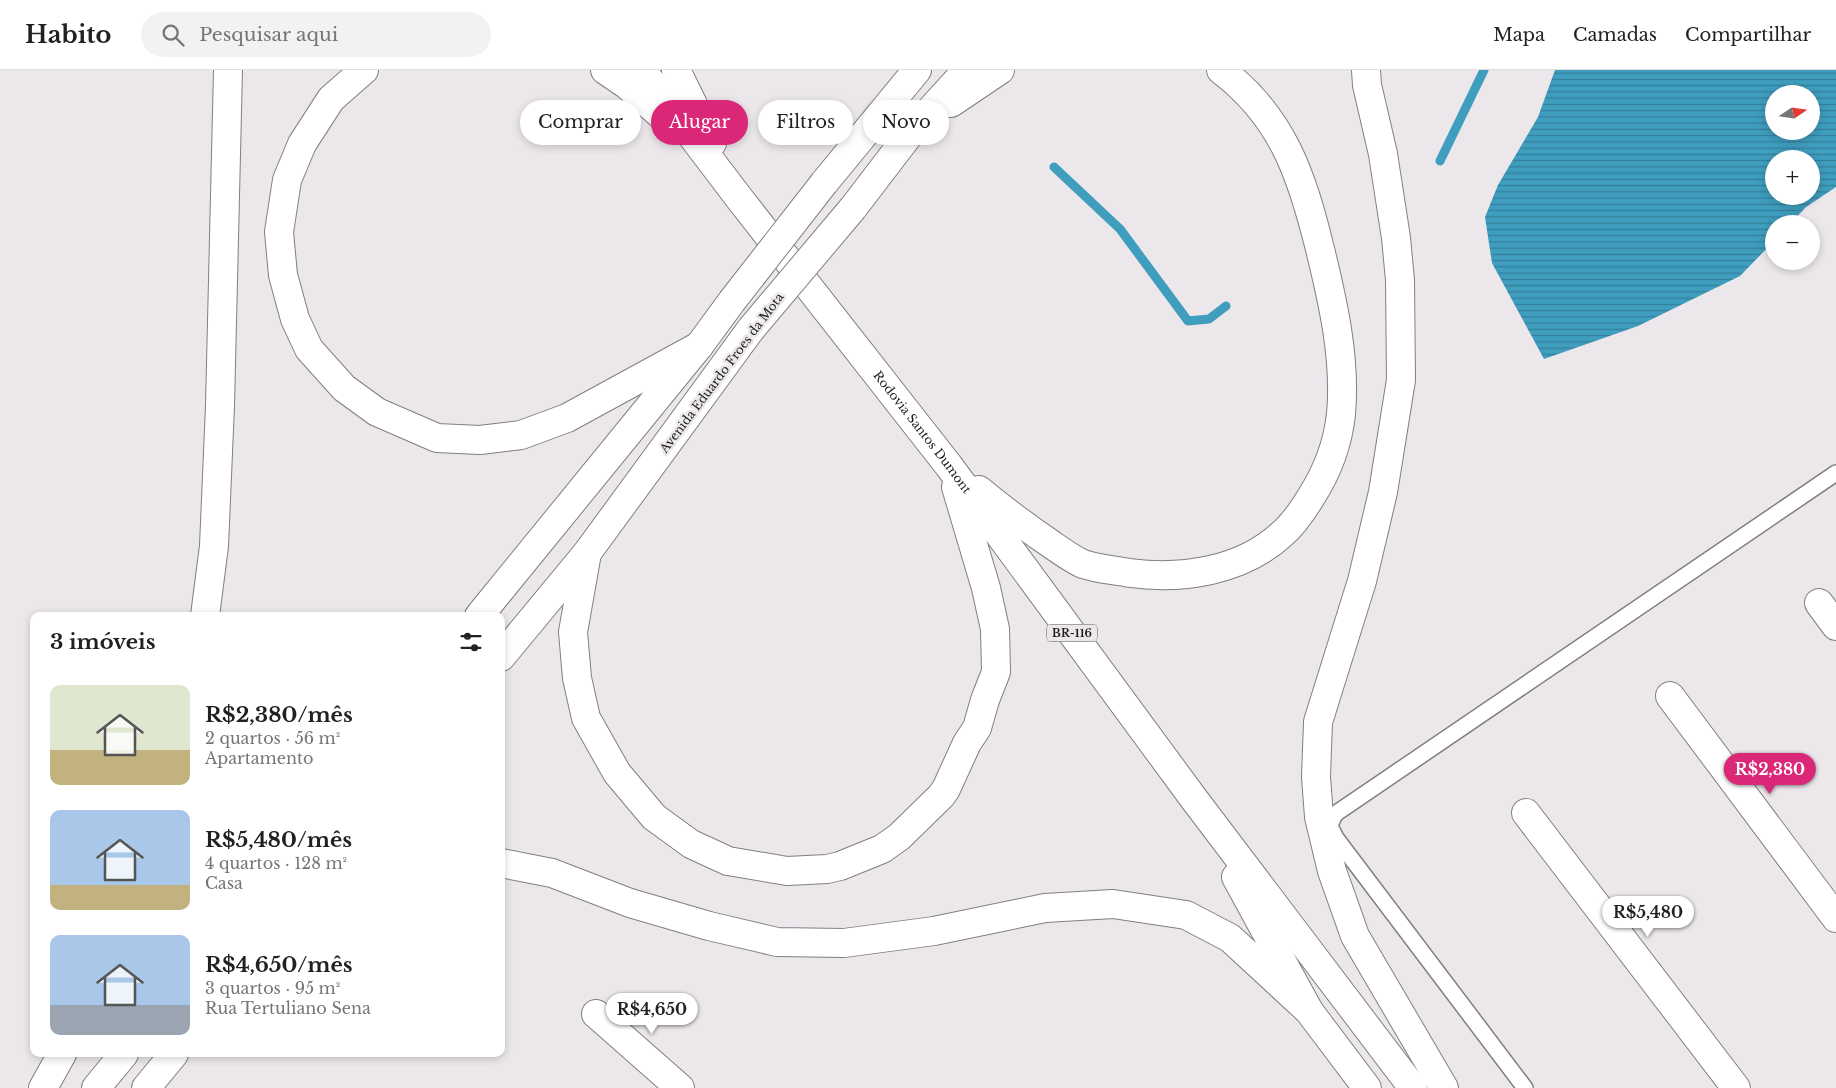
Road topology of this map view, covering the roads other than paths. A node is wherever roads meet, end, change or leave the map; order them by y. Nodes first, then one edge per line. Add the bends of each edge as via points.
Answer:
1 (228, 70) edge
2 (364, 70) edge
3 (605, 70) edge
4 (642, 70) edge
5 (676, 70) edge
6 (917, 70) edge
7 (967, 70) edge
8 (1000, 70) edge
9 (1221, 70) edge
10 (1366, 70) edge
11 (940, 100) edge
12 (949, 104) edge
13 (901, 145) edge
14 (739, 198) junction
15 (699, 346) junction
16 (949, 466) junction
17 (1836, 473) edge
18 (587, 553) junction
19 (1818, 603) dead end
20 (206, 612) edge
21 (483, 612) edge
22 (1836, 626) edge
23 (505, 652) edge
24 (1670, 696) dead end
25 (1194, 799) junction
26 (1526, 813) dead end
27 (505, 864) edge
28 (1836, 918) edge
29 (1309, 1011) junction
30 (596, 1014) dead end
31 (60, 1057) edge
32 (122, 1057) edge
33 (172, 1057) edge
34 (43, 1088) edge
35 (96, 1088) edge
36 (146, 1088) edge
37 (680, 1088) edge
38 (1367, 1088) edge
39 (1413, 1088) edge
40 (1444, 1088) edge
41 (1525, 1088) edge
42 (1736, 1088) edge

1 - 20 main road via 220,424 214,546
2 - 15 main road via 331,99 302,144 287,180 279,232 284,275 295,319 309,349 344,388 378,412 437,438 480,440 521,435 567,418
3 - 14 main road via 656,109
4 - 14 main road, Rodovia Santos Dumont / BR-116
5 - 14 main road
6 - 15 main road, bridge
7 - 11 main road, Avenida Eduardo Froes da Mota
8 - 12 main road
9 - 16 main road via 1255,101 1275,127 1292,158 1312,216 1340,348 1341,414 1337,439 1328,466 1300,515 1266,547 1225,566 1193,574 1123,572 1083,563 1066,555 1025,527
10 - 40 main road via 1396,238 1400,280 1401,380 1383,492 1362,581 1318,722 1316,777 1319,817 1332,871 1356,936
13 - 18 main road, Avenida Eduardo Froes da Mota, bridge via 751,330
14 - 16 main road, Rodovia Santos Dumont / BR-116
15 - 21 main road
16 - 18 main road via 986,588 995,629 996,672 977,728 946,789 899,837 882,849 840,866 786,872 728,861 691,844 654,817 617,773 586,718 577,678 573,632
16 - 25 main road, Rodovia Santos Dumont / BR-116
17 - 41 lane via 1338,812 1331,822 1336,838
18 - 23 main road, Avenida Eduardo Froes da Mota
19 - 22 main road
24 - 28 main road
25 - 29 main road, BR-116
25 - 39 main road
26 - 42 main road
27 - 29 main road via 552,872 630,903 778,942 844,944 934,931 1045,908 1113,904 1186,915 1230,938
29 - 38 main road, BR-116
30 - 37 main road
31 - 34 main road
32 - 35 main road
33 - 36 main road

